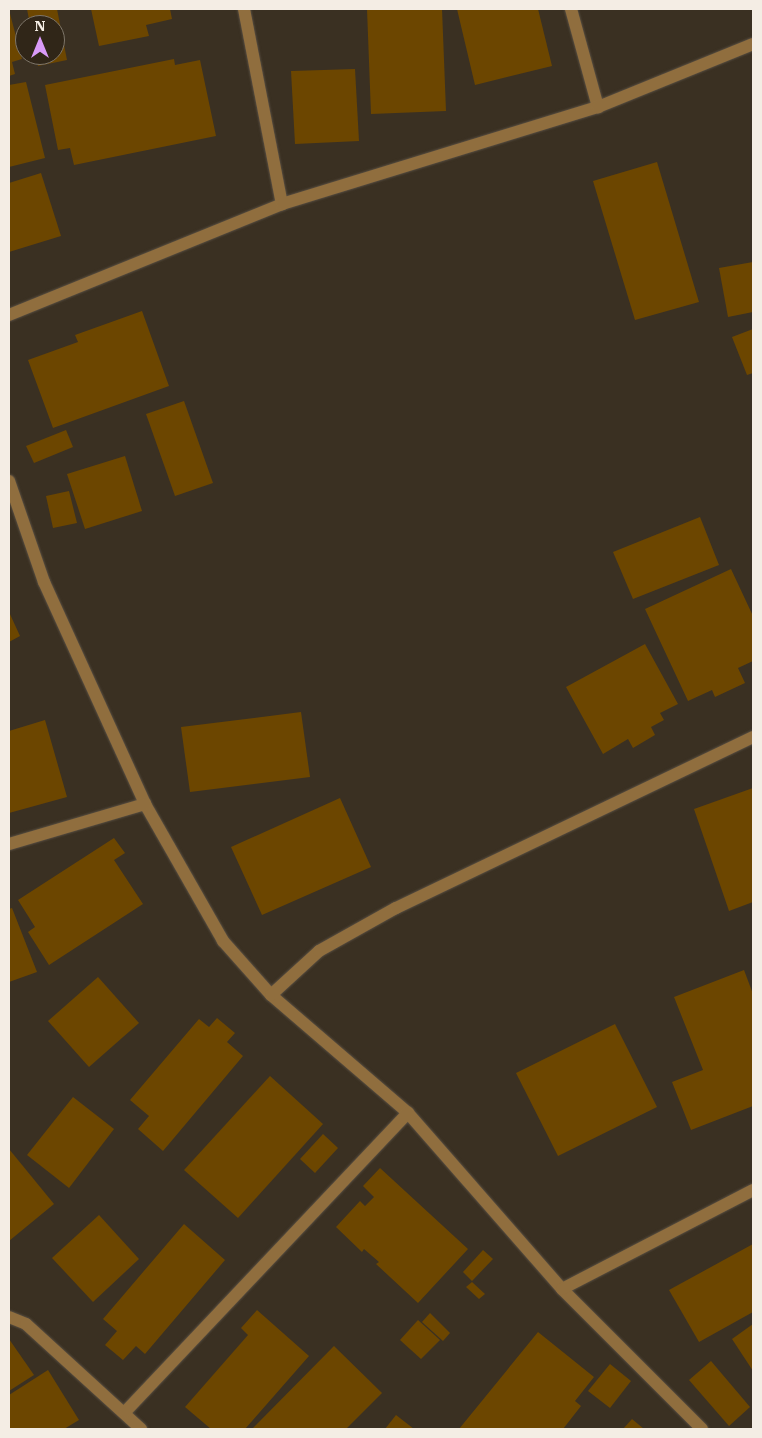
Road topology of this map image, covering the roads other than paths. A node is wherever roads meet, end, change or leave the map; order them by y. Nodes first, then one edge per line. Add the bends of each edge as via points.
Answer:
1 (244, 9) edge
2 (571, 9) edge
3 (753, 44) edge
4 (598, 107) junction
5 (282, 204) junction
6 (9, 315) edge
7 (9, 481) edge
8 (753, 738) edge
9 (145, 804) junction
10 (9, 844) edge
11 (271, 995) junction
12 (408, 1113) junction
13 (753, 1190) edge
14 (562, 1289) junction
15 (9, 1317) edge
16 (125, 1412) junction
17 (141, 1429) edge
18 (702, 1429) edge

1 - 5 street
2 - 4 street
3 - 4 street
4 - 5 street
5 - 6 street
7 - 9 street via 44,582
8 - 11 street via 396,908 319,951
9 - 10 street
9 - 11 street via 223,941
11 - 12 street
12 - 14 street
12 - 16 street
13 - 14 street
14 - 18 street
15 - 16 street via 26,1324
16 - 17 street

